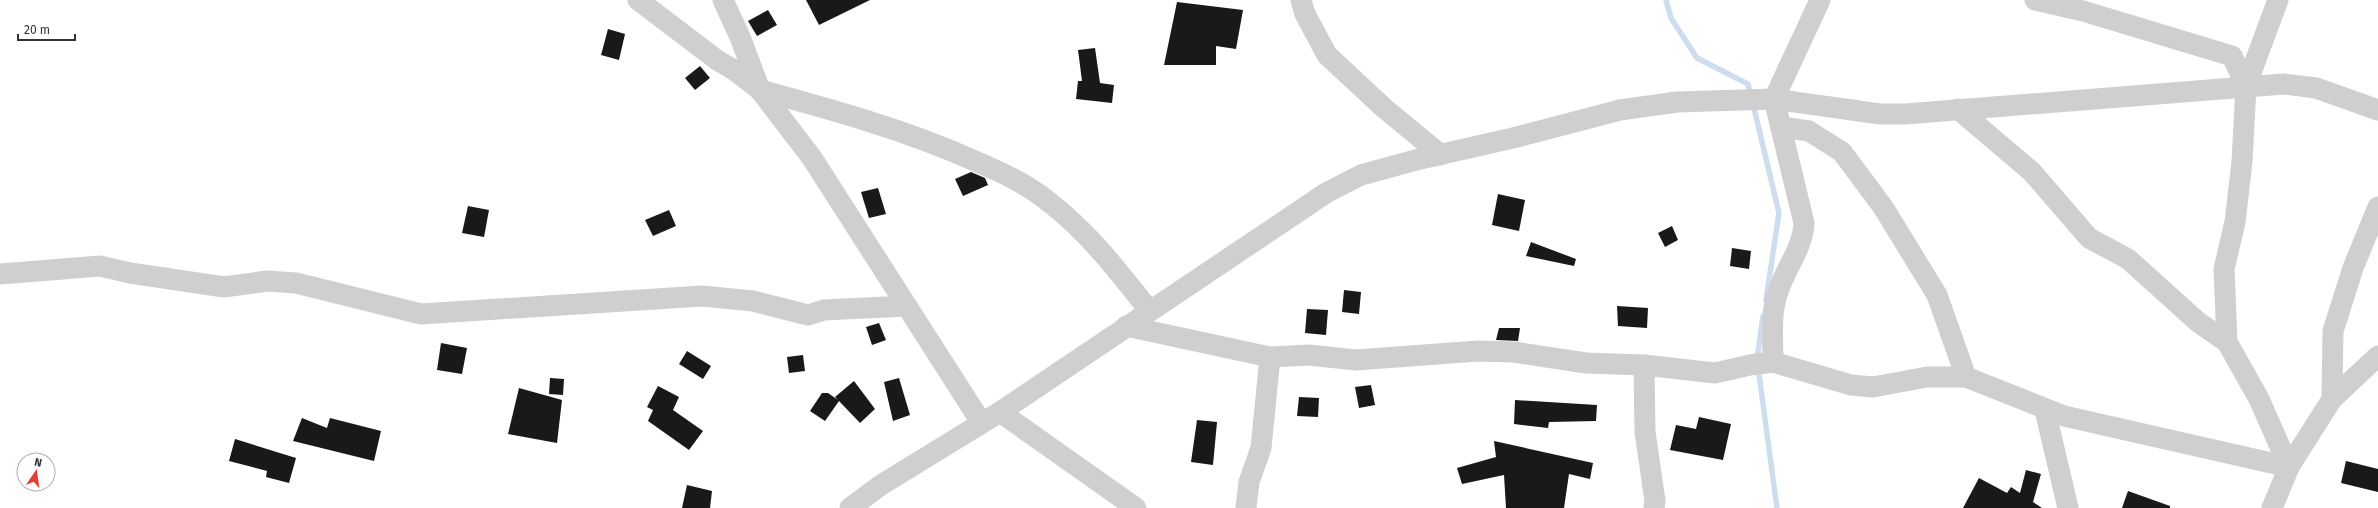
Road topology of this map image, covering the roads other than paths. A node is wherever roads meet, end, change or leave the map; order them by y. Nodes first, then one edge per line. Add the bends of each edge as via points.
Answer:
1 (638, 0) edge
2 (723, 0) edge
3 (1301, 0) edge
4 (1820, 0) edge
5 (2034, 0) edge
6 (2278, 0) edge
7 (2246, 86) junction
8 (760, 90) junction
9 (1774, 99) junction
10 (1958, 109) junction
11 (2378, 110) edge
12 (1781, 127) junction
13 (1441, 155) junction
14 (2378, 207) edge
15 (0, 274) edge
16 (907, 306) junction
17 (1149, 310) junction
18 (1126, 326) junction
19 (2226, 342) junction
20 (2378, 356) edge
21 (1270, 357) junction
22 (1773, 362) junction
23 (1644, 365) junction
24 (1966, 377) junction
25 (2332, 399) junction
26 (2045, 410) junction
27 (1000, 412) junction
28 (981, 422) junction
29 (2311, 432) junction
30 (2274, 434) junction
31 (2289, 467) junction
32 (881, 485) junction
33 (850, 508) edge
34 (877, 508) edge
35 (1136, 508) edge
36 (1246, 508) edge
37 (1654, 508) edge
38 (2068, 508) edge
39 (2272, 508) edge

1 - 8 street
2 - 8 street
3 - 13 street via 1305,14 1327,55 1384,108
4 - 9 street
5 - 7 street via 2098,15 2232,56
6 - 7 street
7 - 10 street
7 - 11 street via 2284,84 2316,88
7 - 19 street via 2242,162 2235,222 2224,269
8 - 16 street via 812,158
8 - 17 street via 874,122 942,146 1011,177 1048,201 1095,242
9 - 10 street via 1880,114
9 - 12 street
9 - 13 street via 1677,102 1620,110
10 - 19 street via 2032,172 2090,238 2128,259 2198,322
12 - 22 street via 1804,223 1804,235 1778,291 1774,308
12 - 24 street via 1809,131 1842,152 1879,201 1937,295
13 - 17 street via 1361,176 1326,193
14 - 25 street via 2353,268 2333,331
15 - 16 street via 100,266 130,274 224,287 267,281 296,283 421,314 702,296 753,301 808,315 824,310
16 - 28 street
17 - 18 street
18 - 21 street
18 - 27 street
19 - 30 street via 2258,399
20 - 25 street
21 - 23 street via 1309,355 1356,360 1478,351 1513,352 1586,363
21 - 36 street via 1261,448 1249,482
22 - 23 street via 1716,373
22 - 24 street via 1851,385 1873,387 1927,377
23 - 37 street via 1645,432
24 - 26 street
25 - 29 street
26 - 31 street
26 - 38 street
27 - 28 street
27 - 35 street
28 - 32 street
29 - 30 street
29 - 31 street
30 - 31 street
31 - 39 street
32 - 33 street
32 - 34 street

